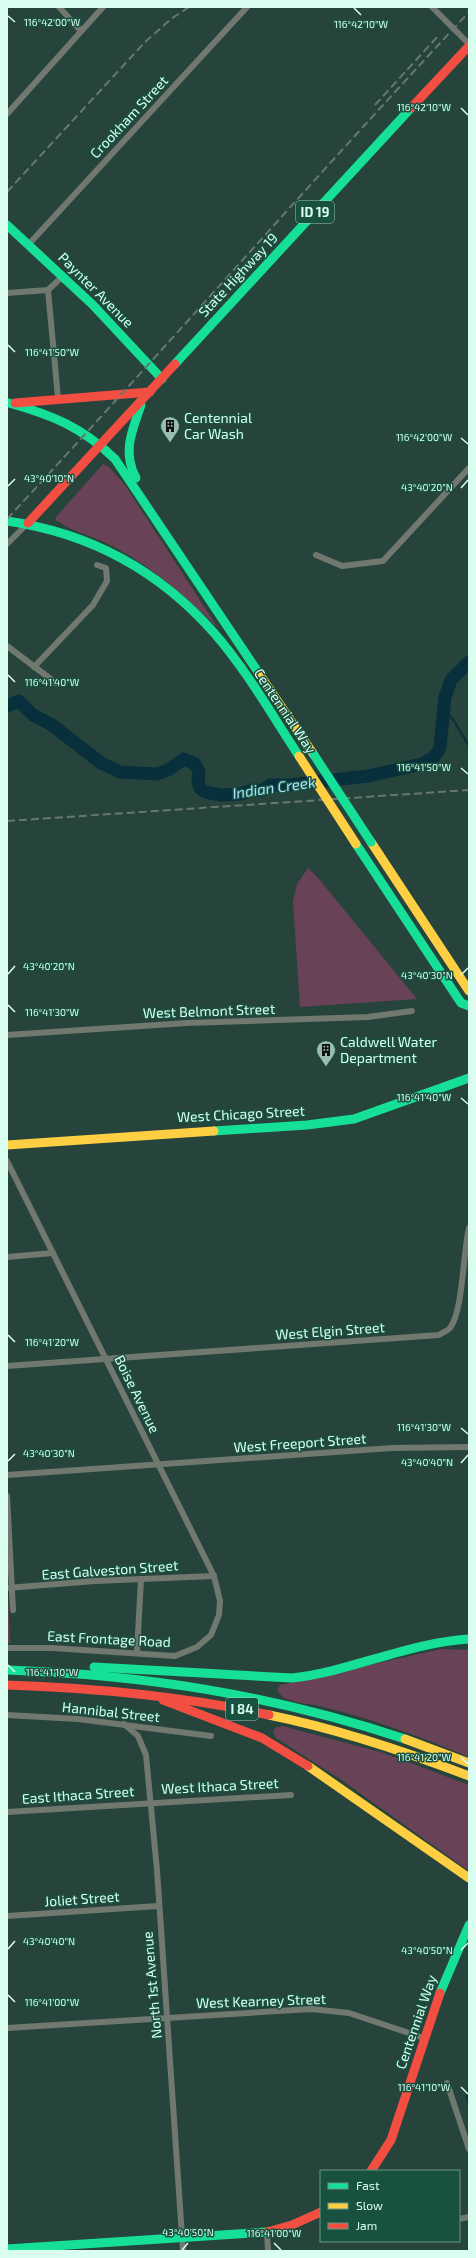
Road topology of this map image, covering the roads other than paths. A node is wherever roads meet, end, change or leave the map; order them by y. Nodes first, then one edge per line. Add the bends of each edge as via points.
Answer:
1 (58, 7) edge
2 (103, 7) edge
3 (247, 7) edge
4 (432, 7) edge
5 (81, 32) junction
6 (469, 45) edge
7 (7, 114) edge
8 (7, 225) edge
9 (29, 244) junction
10 (63, 276) junction
11 (48, 290) junction
12 (7, 293) edge
13 (162, 379) junction
14 (150, 392) junction
15 (58, 398) junction
16 (8, 403) edge
17 (141, 403) junction
18 (102, 445) junction
19 (469, 468) edge
20 (7, 521) edge
21 (28, 523) junction
22 (7, 544) edge
23 (316, 554) dead end
24 (97, 565) dead end
25 (206, 595) junction
26 (7, 646) edge
27 (34, 667) junction
28 (56, 683) dead end
29 (469, 991) edge
30 (469, 1006) edge
31 (412, 1011) dead end
32 (7, 1035) edge
33 (469, 1078) edge
34 (7, 1145) edge
35 (7, 1161) edge
36 (469, 1228) edge
37 (53, 1253) junction
38 (7, 1257) edge
39 (107, 1359) junction
40 (7, 1366) edge
41 (469, 1448) edge
42 (158, 1464) junction
43 (7, 1474) edge
44 (7, 1496) edge
45 (214, 1576) junction
46 (141, 1579) junction
47 (10, 1588) edge
48 (13, 1610) dead end
49 (469, 1639) edge
50 (205, 1640) joint
51 (7, 1648) edge
52 (137, 1652) junction
53 (7, 1670) edge
54 (61, 1670) junction
55 (7, 1685) edge
56 (148, 1694) junction
57 (7, 1715) edge
58 (124, 1724) junction
59 (211, 1736) dead end
60 (469, 1763) edge
61 (469, 1776) edge
62 (291, 1795) dead end
63 (150, 1802) junction
64 (7, 1812) edge
65 (469, 1878) edge
66 (158, 1906) junction
67 (7, 1916) edge
68 (469, 1925) edge
69 (167, 2017) junction
70 (7, 2028) edge
71 (424, 2038) junction
72 (447, 2083) dead end
73 (469, 2149) edge
74 (371, 2170) edge
75 (320, 2212) edge
76 (267, 2232) junction
77 (182, 2237) junction
78 (7, 2249) edge
79 (183, 2251) edge
80 (268, 2251) edge

1 - 5 street
2 - 5 street
3 - 9 street, Crookham Street
4 - 6 street
5 - 7 street
6 - 13 main road, State Highway 19 / ID 19
8 - 9 main road, Paynter Avenue
9 - 10 main road, Paynter Avenue
10 - 11 street
10 - 13 main road, Paynter Avenue
11 - 12 street
11 - 15 street
13 - 14 main road, State Highway 19 / ID 19
14 - 15 main road
14 - 17 main road, State Highway 19 / ID 19
15 - 16 main road
16 - 18 main road, Centennial Way via 64,420
17 - 18 main road, State Highway 19 / ID 19
17 - 25 main road via 128,444 131,470 201,576
18 - 21 main road, State Highway 19 / ID 19
18 - 25 main road, Centennial Way via 123,470
19 - 23 street via 383,561 342,566
20 - 21 main road, Centennial Way
21 - 22 street
21 - 30 main road, Centennial Way, bridge via 61,531 123,558 178,597 216,635 299,756 461,1003
24 - 27 street via 106,568 107,581 93,605
25 - 29 main road, Centennial Way, bridge
26 - 27 street
27 - 28 street
31 - 32 street, West Belmont Street via 368,1017 187,1023
33 - 34 main road, West Chicago Street via 354,1119 307,1125
35 - 37 street, Boise Avenue
36 - 39 street, West Elgin Street via 464,1247 457,1312 449,1329 439,1335
37 - 38 street
37 - 39 street, Boise Avenue
39 - 40 street, West Elgin Street
39 - 42 street, Boise Avenue
41 - 42 street, West Freeport Street via 392,1448
42 - 43 street, West Freeport Street
42 - 45 street, Boise Avenue
44 - 47 street
45 - 46 street, East Galveston Street
45 - 50 street, Boise Avenue via 220,1601 219,1616 211,1635
46 - 47 street, East Galveston Street
46 - 52 street
47 - 48 street
49 - 54 main road via 452,1639 403,1649 346,1666 296,1677 223,1676 96,1667
50 - 52 street, East Frontage Road via 198,1647 175,1656
51 - 52 street, East Frontage Road
53 - 54 main road, I 84
54 - 60 main road, I 84 via 243,1694 372,1727
55 - 56 main road, I 84 via 70,1686
56 - 61 main road, I 84 via 280,1716 370,1740
56 - 65 main road via 227,1723 262,1738 292,1755
57 - 58 street, Hannibal Street
58 - 59 street, Hannibal Street
58 - 63 street, North 1st Avenue via 138,1736 146,1755
62 - 63 street, West Ithaca Street
63 - 64 street, East Ithaca Street
63 - 66 street, North 1st Avenue
66 - 67 street, Joliet Street
66 - 69 street, North 1st Avenue
68 - 71 main road, Centennial Way
69 - 70 street, West Kearney Street
69 - 71 street, West Kearney Street via 329,2009 349,2013
69 - 77 street, North 1st Avenue
71 - 74 main road, Centennial Way via 391,2140
72 - 73 street
75 - 76 main road via 292,2225
76 - 77 main road
76 - 80 street
77 - 78 main road
77 - 79 street, North 1st Avenue

